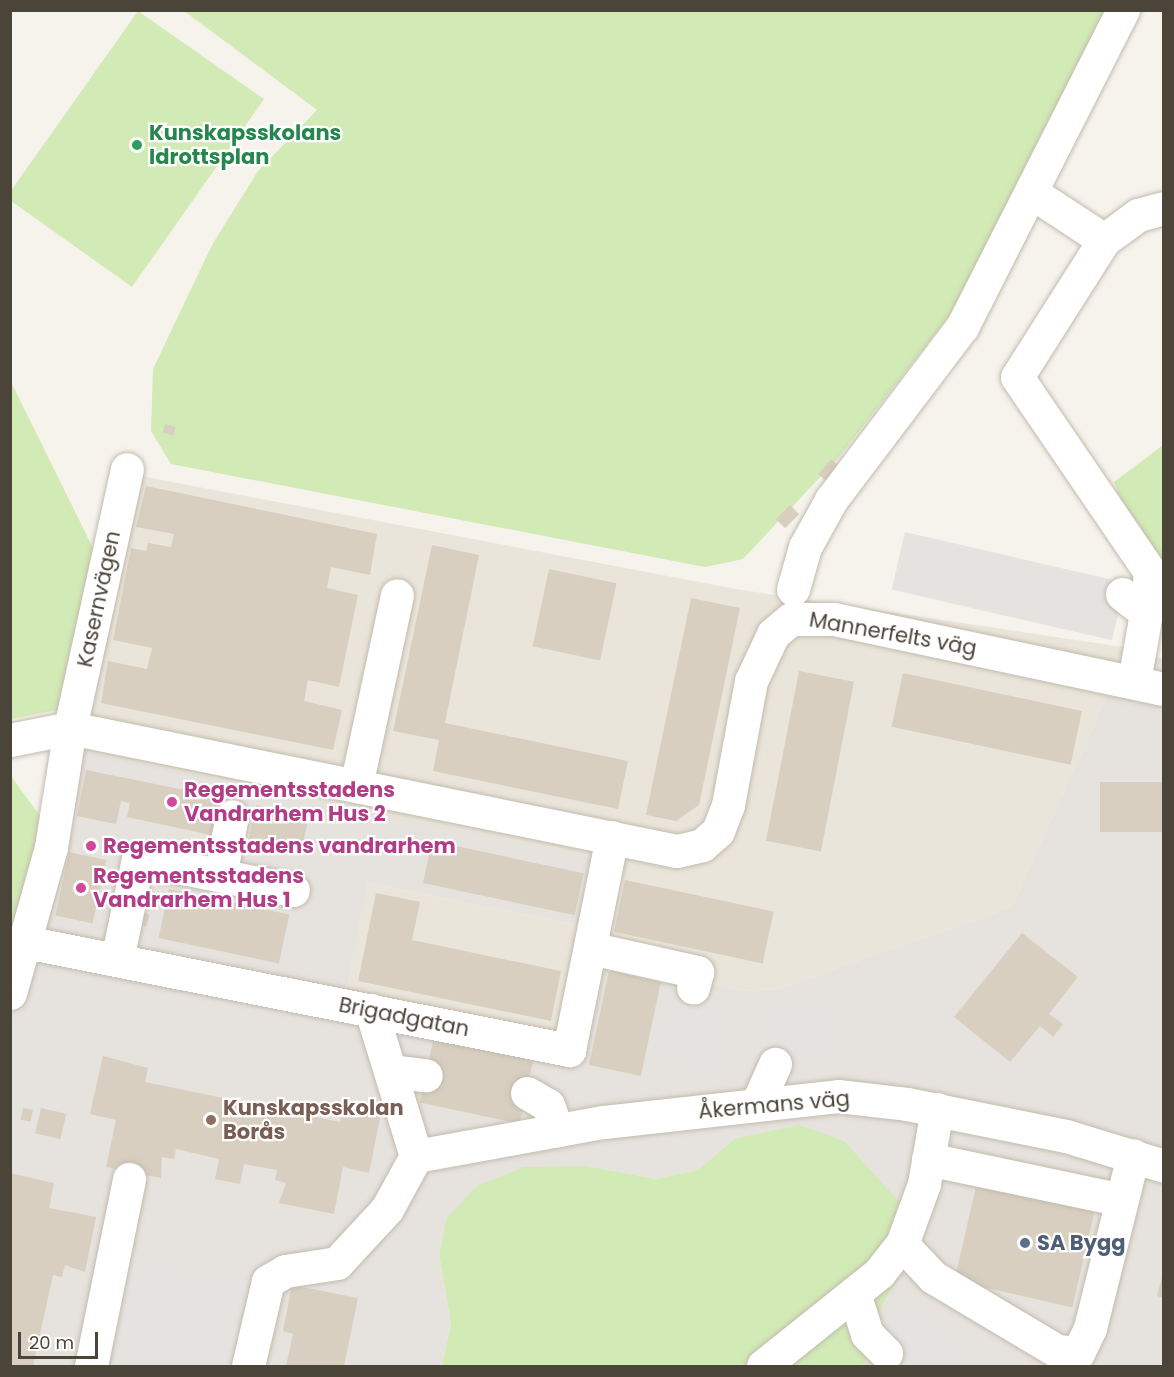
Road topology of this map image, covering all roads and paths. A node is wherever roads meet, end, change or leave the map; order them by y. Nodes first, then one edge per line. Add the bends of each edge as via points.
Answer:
1 (1123, 10) edge
2 (1034, 194) junction
3 (1164, 208) edge
4 (1104, 240) junction
5 (127, 470) dead end
6 (793, 589) dead end
7 (397, 595) dead end
8 (1149, 685) edge
9 (70, 728) junction
10 (10, 740) edge
11 (356, 786) junction
12 (232, 816) dead end
13 (612, 837) junction
14 (220, 876) junction
15 (293, 890) dead end
16 (25, 942) junction
17 (590, 948) junction
18 (117, 960) junction
19 (693, 988) dead end
20 (10, 993) edge
21 (370, 1010) junction
22 (775, 1065) dead end
23 (390, 1071) junction
24 (426, 1075) dead end
25 (527, 1093) dead end
26 (757, 1104) junction
27 (937, 1109) junction
28 (558, 1130) junction
29 (1133, 1155) junction
30 (416, 1156) junction
31 (928, 1159) junction
32 (1164, 1166) edge
33 (129, 1179) dead end
34 (1122, 1200) junction
35 (902, 1244) junction
36 (854, 1293) junction
37 (885, 1353) dead end
38 (92, 1366) edge
39 (248, 1366) edge
40 (764, 1366) edge

1 - 2 street
2 - 4 street
2 - 6 street via 962,327 831,500 805,547
3 - 4 street via 1138,215
4 - 8 street via 1017,376 1150,572 1134,603
5 - 9 street, Kasernvägen
7 - 11 street
8 - 13 street, Mannerfelts väg via 834,619 790,619 773,633 751,681 728,805 718,831 702,845 677,851
9 - 10 street
9 - 11 street, Mannerfelts väg
9 - 16 street via 51,847
11 - 13 street, Mannerfelts väg
12 - 14 street
13 - 17 street, Brigadgatan
14 - 15 street
14 - 18 street via 138,859
16 - 18 street, Brigadgatan
16 - 20 street
17 - 19 street via 697,972
17 - 21 street, Brigadgatan via 569,1050
18 - 21 street, Brigadgatan
21 - 23 street
22 - 26 street
23 - 24 street
23 - 30 street
25 - 28 street via 548,1105
26 - 27 street, Åkermans väg via 838,1096
26 - 28 street, Åkermans väg
27 - 29 street, Åkermans väg
27 - 31 street
28 - 30 street, Åkermans väg
29 - 32 street, Åkermans väg
29 - 34 street
30 - 39 street via 387,1209 337,1263 285,1270 268,1281
31 - 34 street
31 - 35 street
33 - 38 street
34 - 35 street via 1090,1328 1078,1353 1057,1351 933,1277
35 - 36 street
36 - 37 street via 867,1334
36 - 40 street

